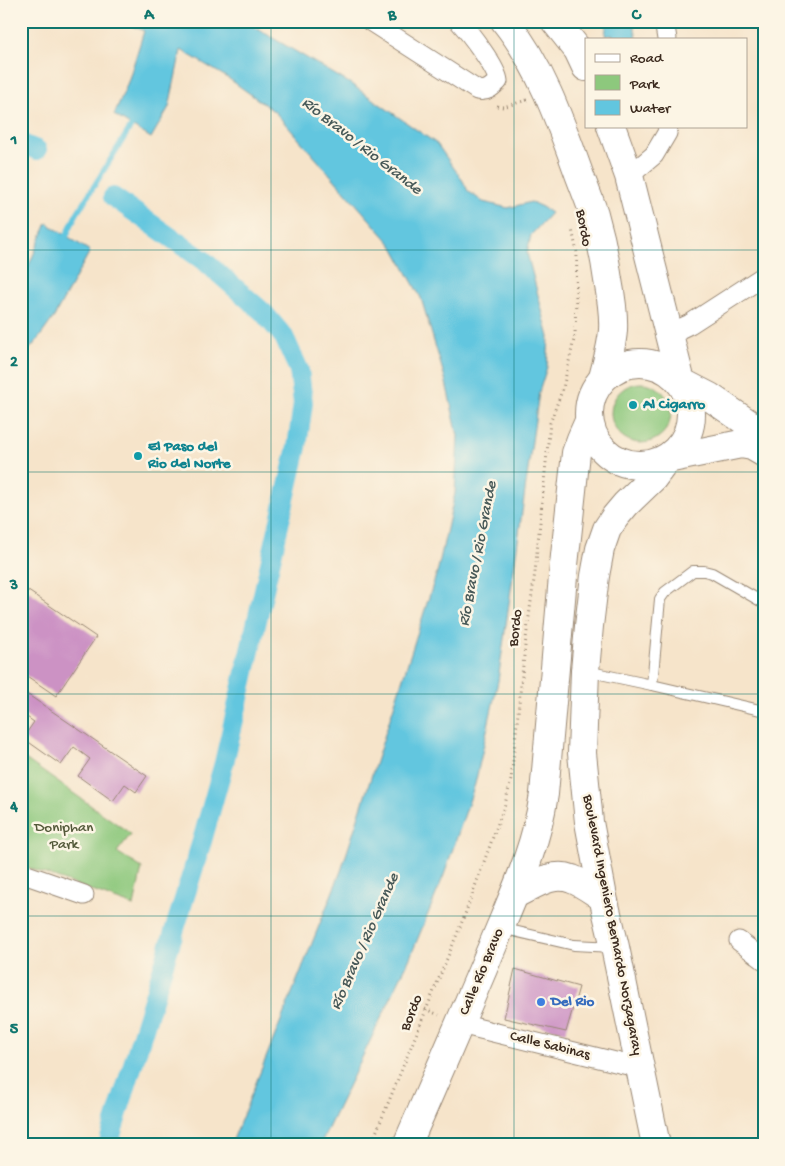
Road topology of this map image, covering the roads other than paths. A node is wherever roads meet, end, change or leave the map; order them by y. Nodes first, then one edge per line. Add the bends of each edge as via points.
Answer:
1 (370, 21) edge
2 (459, 21) edge
3 (505, 21) edge
4 (555, 21) edge
5 (664, 21) edge
6 (667, 38) edge
7 (585, 65) edge
8 (612, 128) edge
9 (668, 128) edge
10 (630, 176) junction
11 (764, 276) edge
12 (669, 334) junction
13 (603, 378) junction
14 (681, 382) junction
15 (589, 421) junction
16 (764, 434) edge
17 (764, 453) edge
18 (667, 458) junction
19 (764, 603) edge
20 (585, 671) junction
21 (652, 685) junction
22 (764, 709) edge
23 (21, 873) edge
24 (516, 894) junction
25 (84, 895) dead end
26 (603, 898) junction
27 (500, 928) junction
28 (739, 942) dead end
29 (615, 947) junction
30 (764, 960) edge
31 (460, 1024) junction
32 (640, 1068) junction
33 (407, 1145) edge
34 (656, 1145) edge

1 - 2 street via 477,90 489,90 498,77
3 - 13 main road via 536,69 558,114 593,213 612,300 613,330
4 - 7 main road via 578,50
5 - 6 street
8 - 10 main road
9 - 10 street via 654,155
10 - 12 main road
11 - 12 street
12 - 14 main road
13 - 14 main road via 614,369 643,362 657,365
13 - 15 main road via 589,406
14 - 16 main road via 710,396
14 - 18 main road via 690,397 692,415 689,432 680,447
15 - 18 main road via 594,437 604,451 618,460 634,465 651,464
15 - 24 main road, Calle Río Bravo via 576,453 541,816
17 - 18 main road via 741,444
18 - 20 main road, Boulevard Ingeniero Bernardo Norzagaray via 653,478 615,517 600,548
19 - 21 lane via 712,573 693,571 660,599
20 - 21 lane
20 - 26 main road, Boulevard Ingeniero Bernardo Norzagaray via 582,752 585,792
21 - 22 lane
23 - 25 street
24 - 26 main road via 558,876 571,878
24 - 27 main road, Calle Río Bravo
26 - 29 main road, Boulevard Ingeniero Bernardo Norzagaray
27 - 29 lane via 574,945
27 - 31 main road, Calle Río Bravo
28 - 30 street
29 - 32 main road, Boulevard Ingeniero Bernardo Norzagaray
31 - 32 street, Calle Sabinas
31 - 33 main road, Calle Río Bravo
32 - 34 main road, Boulevard Ingeniero Bernardo Norzagaray

